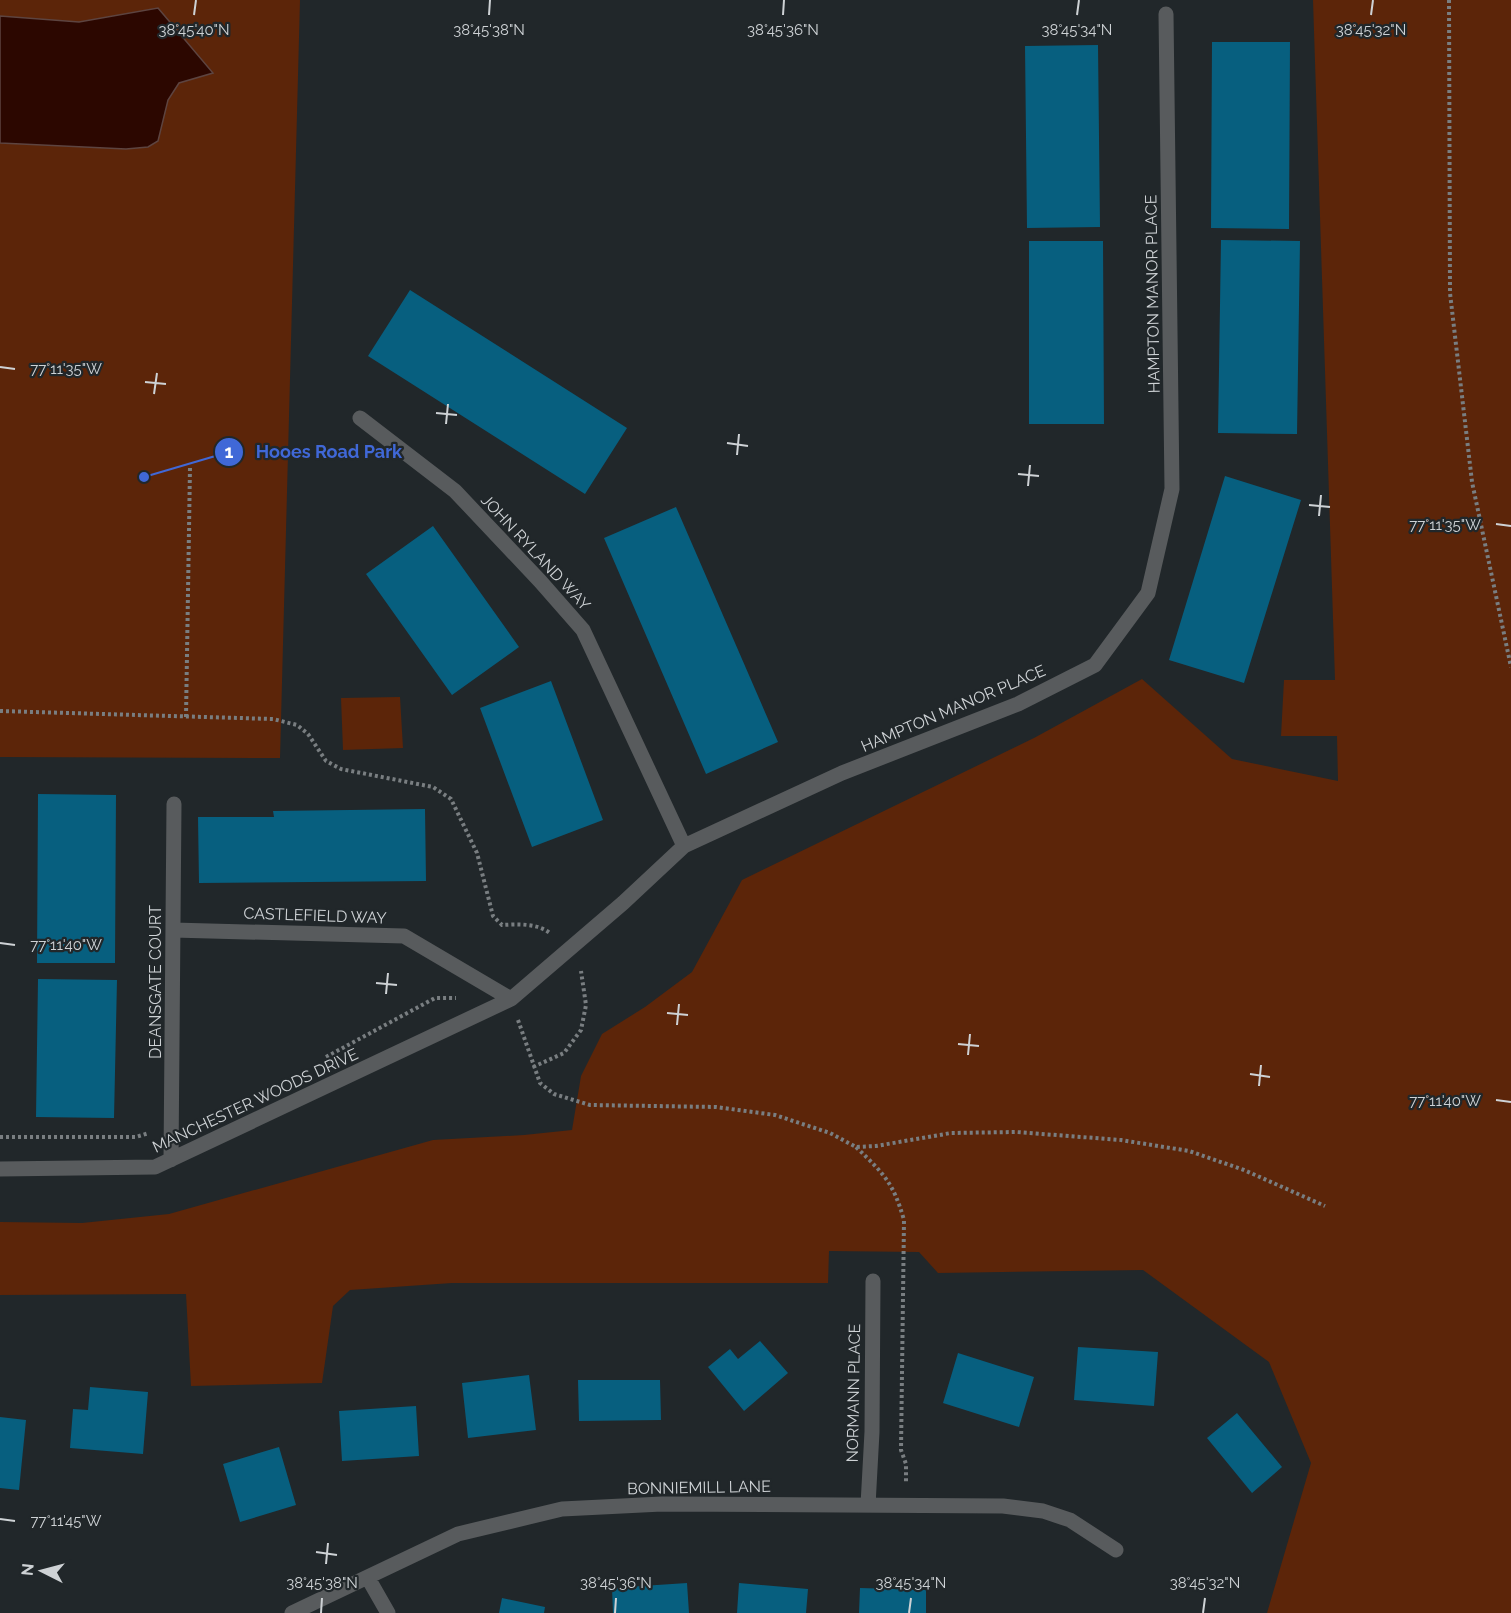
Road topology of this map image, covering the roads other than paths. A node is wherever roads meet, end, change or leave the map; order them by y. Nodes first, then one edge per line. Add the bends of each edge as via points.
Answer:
1 (1166, 14) dead end
2 (360, 418) dead end
3 (174, 804) dead end
4 (684, 846) junction
5 (173, 930) junction
6 (511, 999) junction
7 (171, 1160) junction
8 (0, 1169) edge
9 (873, 1281) dead end
10 (868, 1505) junction
11 (1116, 1551) dead end
12 (368, 1578) junction
13 (292, 1613) edge
14 (388, 1613) edge

1 - 4 street, HAMPTON MANOR PLACE via 1172,489 1148,593 1095,665 1018,704 842,773
2 - 4 street, JOHN RYLAND WAY via 455,491 583,630
3 - 5 street, DEANSGATE COURT
4 - 6 street, HAMPTON MANOR PLACE
5 - 6 street, CASTLEFIELD WAY via 404,936
5 - 7 street, DEANSGATE COURT
6 - 7 street, MANCHESTER WOODS DRIVE
7 - 8 street, MANCHESTER WOODS DRIVE via 155,1167
9 - 10 street, NORMANN PLACE
10 - 11 street, BONNIEMILL LANE via 1003,1506 1043,1511 1070,1520
10 - 12 street, BONNIEMILL LANE via 662,1504 562,1509 458,1534
12 - 13 street, BONNIEMILL LANE
12 - 14 street

